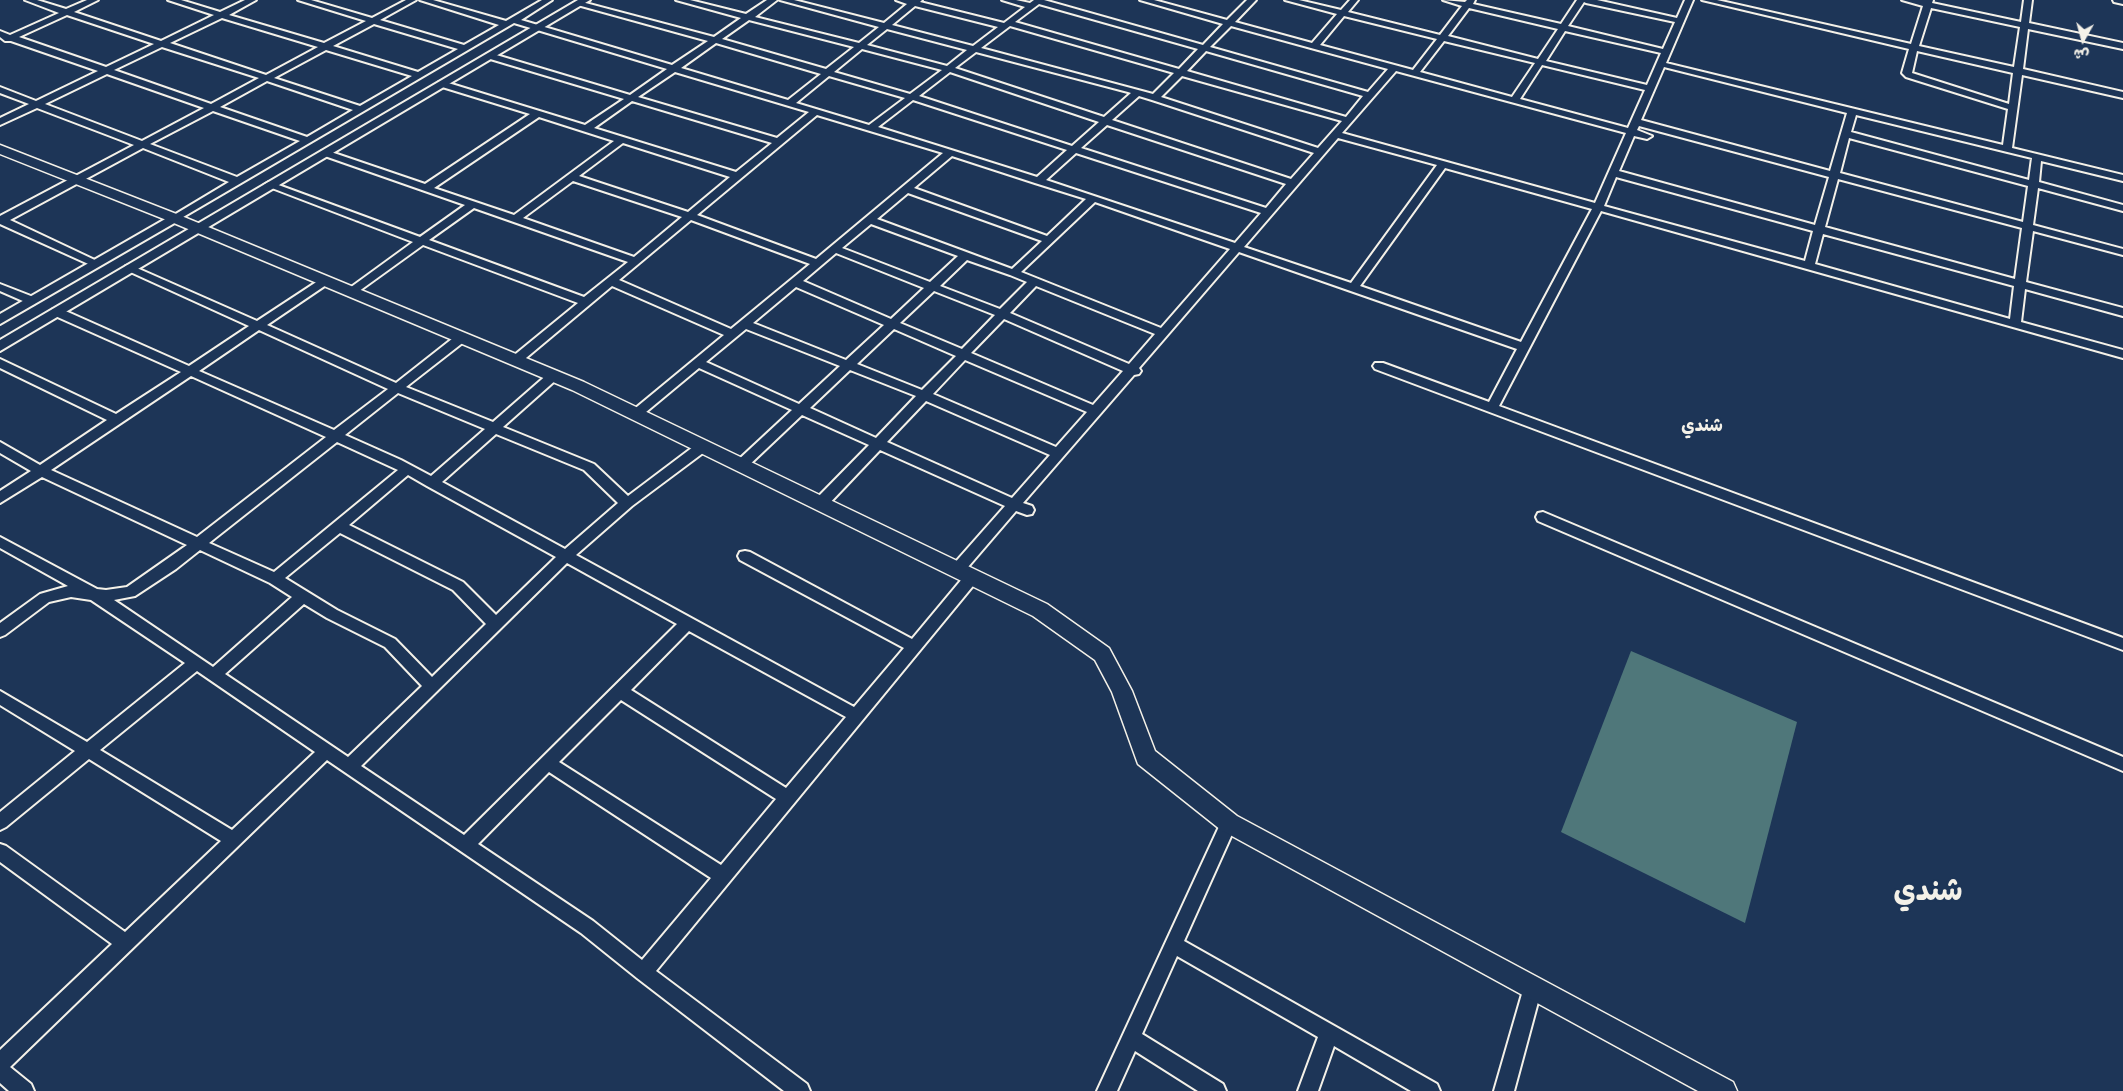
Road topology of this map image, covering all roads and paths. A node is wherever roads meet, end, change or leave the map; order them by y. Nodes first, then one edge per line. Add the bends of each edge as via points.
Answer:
1 (29, 0) edge
2 (94, 0) edge
3 (172, 0) edge
4 (252, 0) edge
5 (302, 0) edge
6 (412, 0) edge
7 (424, 0) edge
8 (548, 0) edge
9 (680, 0) edge
10 (773, 0) edge
11 (784, 0) edge
12 (900, 0) edge
13 (1006, 0) edge
14 (1144, 0) edge
15 (1252, 0) edge
16 (1289, 0) edge
17 (1354, 0) edge
18 (1447, 0) edge
19 (1581, 0) edge
20 (1586, 0) edge
21 (1690, 0) edge
22 (1706, 0) edge
23 (1906, 0) edge
24 (2028, 0) edge
25 (2117, 0) edge
26 (2123, 1) edge
27 (582, 2) edge
28 (916, 2) edge
29 (1036, 2) edge
30 (1469, 2) edge
31 (1928, 2) edge
32 (66, 12) junction
33 (1343, 13) junction
34 (220, 15) junction
35 (747, 18) junction
36 (373, 21) junction
37 (1680, 21) junction
38 (510, 22) junction
39 (1229, 23) junction
40 (1007, 24) junction
41 (2025, 25) junction
42 (886, 26) junction
43 (539, 27) junction
44 (1563, 28) junction
45 (0, 34) edge
46 (11, 37) junction
47 (1442, 38) junction
48 (714, 40) junction
49 (0, 42) edge
50 (162, 44) junction
51 (861, 46) junction
52 (1314, 46) junction
53 (2123, 46) edge
54 (324, 47) junction
55 (464, 48) junction
56 (975, 48) junction
57 (1204, 48) junction
58 (1914, 48) junction
59 (1666, 52) junction
60 (490, 56) junction
61 (1540, 62) junction
62 (1661, 64) junction
63 (1394, 67) junction
64 (674, 68) junction
65 (949, 69) junction
66 (106, 70) junction
67 (2018, 71) junction
68 (1180, 72) junction
69 (828, 73) junction
70 (1415, 73) junction
71 (419, 75) junction
72 (267, 78) junction
73 (442, 84) junction
74 (1650, 89) junction
75 (0, 90) edge
76 (1137, 92) junction
77 (1369, 95) junction
78 (2123, 95) edge
79 (912, 97) junction
80 (630, 98) junction
81 (1155, 98) junction
82 (1515, 100) junction
83 (790, 103) junction
84 (37, 104) junction
85 (212, 107) junction
86 (2013, 108) junction
87 (361, 109) junction
88 (816, 111) junction
89 (1852, 111) junction
90 (537, 114) junction
91 (1347, 120) junction
92 (1105, 121) junction
93 (0, 122) edge
94 (1636, 122) junction
95 (871, 128) junction
96 (586, 129) junction
97 (1631, 132) junction
98 (1336, 134) junction
99 (1846, 134) junction
100 (1647, 136) dead end
101 (307, 140) junction
102 (621, 140) junction
103 (779, 142) junction
104 (143, 145) junction
105 (0, 149) edge
106 (1074, 149) junction
107 (2007, 150) junction
108 (951, 152) junction
109 (1320, 152) junction
110 (325, 153) junction
111 (2037, 157) junction
112 (1443, 164) junction
113 (1613, 173) junction
114 (1835, 175) junction
115 (738, 176) junction
116 (571, 177) junction
117 (2123, 178) edge
118 (78, 180) junction
119 (1039, 180) junction
120 (238, 181) junction
121 (1292, 183) junction
122 (2033, 184) junction
123 (269, 186) junction
124 (427, 188) junction
125 (906, 189) junction
126 (1093, 198) junction
127 (473, 204) junction
128 (1598, 207) junction
129 (2123, 208) edge
130 (1268, 212) junction
131 (690, 216) junction
132 (174, 218) junction
133 (516, 219) junction
134 (1, 220) edge
135 (869, 220) junction
136 (2028, 226) junction
137 (197, 228) junction
138 (1819, 229) junction
139 (1049, 240) junction
140 (421, 241) junction
141 (1236, 248) junction
142 (835, 249) junction
143 (2123, 252) edge
144 (966, 255) junction
145 (636, 261) junction
146 (818, 262) junction
147 (96, 264) junction
148 (1809, 266) junction
149 (130, 268) junction
150 (1014, 273) junction
151 (325, 281) junction
152 (611, 281) junction
153 (795, 282) junction
154 (1033, 282) junction
155 (2020, 284) junction
156 (931, 286) junction
157 (0, 287) edge
158 (1352, 288) junction
159 (350, 292) junction
160 (32, 301) junction
161 (586, 302) junction
162 (57, 312) junction
163 (2123, 312) edge
164 (1002, 314) junction
165 (0, 320) edge
166 (744, 324) junction
167 (892, 324) junction
168 (2015, 324) junction
169 (258, 326) junction
170 (1162, 333) junction
171 (733, 334) junction
172 (461, 338) junction
173 (0, 346) edge
174 (1524, 347) junction
175 (963, 354) junction
176 (2123, 354) edge
177 (516, 360) junction
178 (0, 363) edge
179 (697, 363) junction
180 (847, 364) junction
181 (1379, 366) dead end
182 (1133, 370) junction
183 (190, 371) junction
184 (554, 376) junction
185 (397, 388) junction
186 (924, 395) junction
187 (1492, 408) junction
188 (801, 409) junction
189 (1095, 410) junction
190 (636, 414) junction
191 (117, 420) junction
192 (495, 428) junction
193 (335, 437) junction
194 (878, 443) junction
195 (702, 446) junction
196 (0, 448) edge
197 (1058, 453) junction
198 (741, 465) junction
199 (407, 469) junction
200 (41, 471) junction
201 (432, 483) junction
202 (0, 498) edge
203 (627, 503) junction
204 (820, 504) junction
205 (1013, 504) junction
206 (1027, 510) dead end
207 (1543, 517) dead end
208 (338, 526) junction
209 (0, 542) edge
210 (198, 543) junction
211 (745, 556) dead end
212 (565, 557) junction
213 (964, 574) junction
214 (275, 579) junction
215 (94, 594) junction
216 (303, 596) junction
217 (687, 624) junction
218 (496, 625) junction
219 (0, 632) edge
220 (2123, 644) edge
221 (914, 647) junction
222 (196, 663) junction
223 (214, 675) junction
224 (432, 687) junction
225 (620, 691) junction
226 (0, 697) edge
227 (857, 716) junction
228 (87, 750) junction
229 (326, 751) junction
230 (548, 762) junction
231 (2123, 764) edge
232 (350, 767) junction
233 (788, 798) junction
234 (0, 822) edge
235 (1229, 823) junction
236 (233, 839) junction
237 (465, 845) junction
238 (0, 852) edge
239 (723, 876) junction
240 (126, 943) junction
241 (1173, 944) junction
242 (643, 972) junction
243 (1533, 987) junction
244 (1329, 1033) junction
245 (1131, 1038) junction
246 (0, 1063) edge
247 (0, 1071) edge
248 (793, 1089) edge
249 (24, 1091) edge
250 (1107, 1091) edge
251 (1216, 1091) edge
252 (1308, 1091) edge
253 (1430, 1091) edge
254 (1504, 1091) edge
255 (1724, 1091) edge

1 - 32 street
2 - 32 street
3 - 34 street
4 - 34 street
5 - 36 street
6 - 36 street
7 - 38 street
8 - 38 street
9 - 35 street
10 - 35 street
11 - 42 street
12 - 28 street
13 - 29 street
14 - 39 street
15 - 39 street
16 - 33 street
17 - 33 street
18 - 30 street
19 - 44 street
20 - 37 street
21 - 37 street
22 - 58 street
23 - 31 street
24 - 41 street
25 - 26 street
27 - 43 street
27 - 48 street
28 - 40 street
28 - 42 street
29 - 40 street
29 - 57 street
30 - 44 street
30 - 47 street
31 - 41 street
31 - 58 street
32 - 46 street
32 - 50 street
33 - 47 street
33 - 52 street
34 - 50 street
34 - 54 street
35 - 48 street
35 - 51 street
36 - 54 street
36 - 55 street
37 - 59 street
38 - 43 street
38 - 55 street
39 - 52 street
39 - 57 street
40 - 56 street
40 - 68 street
41 - 53 street
41 - 67 street
42 - 51 street
42 - 56 street
43 - 60 street
43 - 64 street
44 - 59 street
44 - 61 street
45 - 46 street
46 - 49 street
46 - 66 street
47 - 61 street
47 - 70 street
48 - 64 street
48 - 69 street
50 - 66 street
50 - 72 street
51 - 65 street
51 - 69 street
52 - 63 street
54 - 71 street
54 - 72 street
55 - 71 street
56 - 65 street
56 - 76 street
57 - 68 street
57 - 77 street
58 - 67 street
58 - 86 street via 1909,75
59 - 62 street
60 - 73 street
60 - 80 street
61 - 74 street
61 - 82 street
62 - 74 street
62 - 89 street
63 - 70 street
63 - 77 street
64 - 80 street
64 - 83 street
65 - 79 street
65 - 92 street
66 - 84 street
66 - 85 street
67 - 78 street
67 - 86 street
68 - 81 street
68 - 91 street
69 - 79 street
69 - 83 street
70 - 82 street
71 - 87 street
72 - 85 street
72 - 87 street
73 - 90 street
73 - 110 street
74 - 94 street
75 - 84 street
76 - 81 street
76 - 92 street
77 - 91 street
79 - 95 street
79 - 106 street
80 - 96 street
80 - 103 street
81 - 109 street
82 - 97 street
83 - 88 street
84 - 93 street
84 - 104 street
85 - 101 street
85 - 104 street
86 - 107 street
87 - 101 street
88 - 95 street
88 - 103 street
89 - 99 street
89 - 107 street
90 - 96 street
90 - 124 street
91 - 98 street
92 - 106 street
92 - 121 street
94 - 97 street
94 - 114 street
95 - 108 street
96 - 102 street
97 - 100 street
97 - 113 street
98 - 109 street
98 - 112 street
99 - 114 street
99 - 122 street
101 - 120 street
102 - 115 street
102 - 116 street
103 - 115 street
104 - 118 street
104 - 120 street
105 - 118 main road
106 - 119 street
106 - 130 street
107 - 111 street
108 - 119 street
108 - 125 street
109 - 121 street
110 - 123 street
110 - 124 street
111 - 117 street
111 - 122 street
112 - 128 street
112 - 158 street
113 - 128 street
113 - 138 street
114 - 136 street
114 - 138 street
115 - 131 street
116 - 131 street
116 - 133 street
118 - 132 main road
118 - 134 street
119 - 126 street
120 - 132 street
121 - 130 street
122 - 129 street
122 - 136 street
123 - 137 street
123 - 140 street
124 - 127 street
125 - 135 street
125 - 139 street
126 - 139 street
126 - 141 street
127 - 133 street
127 - 140 street
128 - 148 street
128 - 174 street
130 - 141 street
131 - 145 street
131 - 146 street
132 - 137 main road
132 - 147 street
133 - 145 street
134 - 147 street
135 - 142 street
135 - 144 street
136 - 143 street
136 - 155 street
137 - 149 street
137 - 151 main road
138 - 148 street
138 - 155 street
139 - 150 street
140 - 159 street
140 - 161 street
141 - 158 street
141 - 170 street
142 - 146 street
142 - 156 street
144 - 150 street
144 - 156 street
145 - 152 street
146 - 153 street
147 - 160 street
148 - 168 street
149 - 162 street
149 - 169 street
150 - 154 street
151 - 159 main road
151 - 169 street
152 - 161 street
152 - 171 street
153 - 166 street
153 - 167 street
154 - 164 street
154 - 170 street
155 - 163 street
155 - 168 street
156 - 164 street
156 - 167 street
157 - 160 street
158 - 174 street
159 - 172 main road
160 - 165 street
161 - 177 street
162 - 173 street
162 - 183 street
164 - 175 street
164 - 182 street
166 - 171 street
166 - 180 street
167 - 175 street
167 - 180 street
168 - 176 street
169 - 183 street
169 - 185 street
170 - 182 street
171 - 179 street
172 - 177 main road
172 - 185 street
174 - 187 street
175 - 186 street
175 - 189 street
177 - 184 main road
178 - 191 street
179 - 188 street
179 - 190 street
180 - 186 street
180 - 188 street
181 - 187 street
182 - 189 street
183 - 191 street
183 - 193 street
184 - 190 main road
184 - 192 street
185 - 192 street
185 - 193 street
186 - 194 street
186 - 197 street
187 - 220 street
188 - 194 street
188 - 198 street
189 - 197 street
190 - 195 main road
191 - 200 street
192 - 201 street
192 - 203 street via 588,466
193 - 199 street
193 - 210 street
194 - 204 street
194 - 205 street
195 - 198 main road
195 - 203 street
196 - 200 street
197 - 205 street
198 - 204 main road
199 - 201 street
199 - 208 street
200 - 202 street
200 - 210 street
201 - 212 street
203 - 212 street
204 - 213 main road
205 - 206 street
205 - 213 street
207 - 231 street
208 - 214 street
208 - 218 street via 458,586
209 - 215 street
210 - 214 street
210 - 215 street via 130,592 106,596
211 - 221 street
212 - 217 street
212 - 218 street
213 - 221 street
213 - 235 main road via 1040,610 1102,654 1122,691 1146,757
214 - 216 street
215 - 219 street via 71,591 45,598
215 - 222 street
216 - 223 street
216 - 224 street via 390,643
217 - 225 street
217 - 227 street
218 - 224 street
221 - 227 street
222 - 223 street
222 - 228 street
223 - 229 street
224 - 232 street
225 - 230 street
225 - 233 street
226 - 228 street
227 - 233 street
228 - 234 street
228 - 236 street
229 - 232 street
229 - 236 street
230 - 237 street
230 - 239 street
232 - 237 street
233 - 239 street
235 - 241 street
235 - 243 main road
236 - 240 street
237 - 242 street via 587,927
238 - 240 street
239 - 242 street
240 - 246 street
241 - 244 street
241 - 245 street
242 - 248 street
243 - 254 street
243 - 255 main road
244 - 252 street
244 - 253 street
245 - 250 street
245 - 251 street
247 - 249 street

